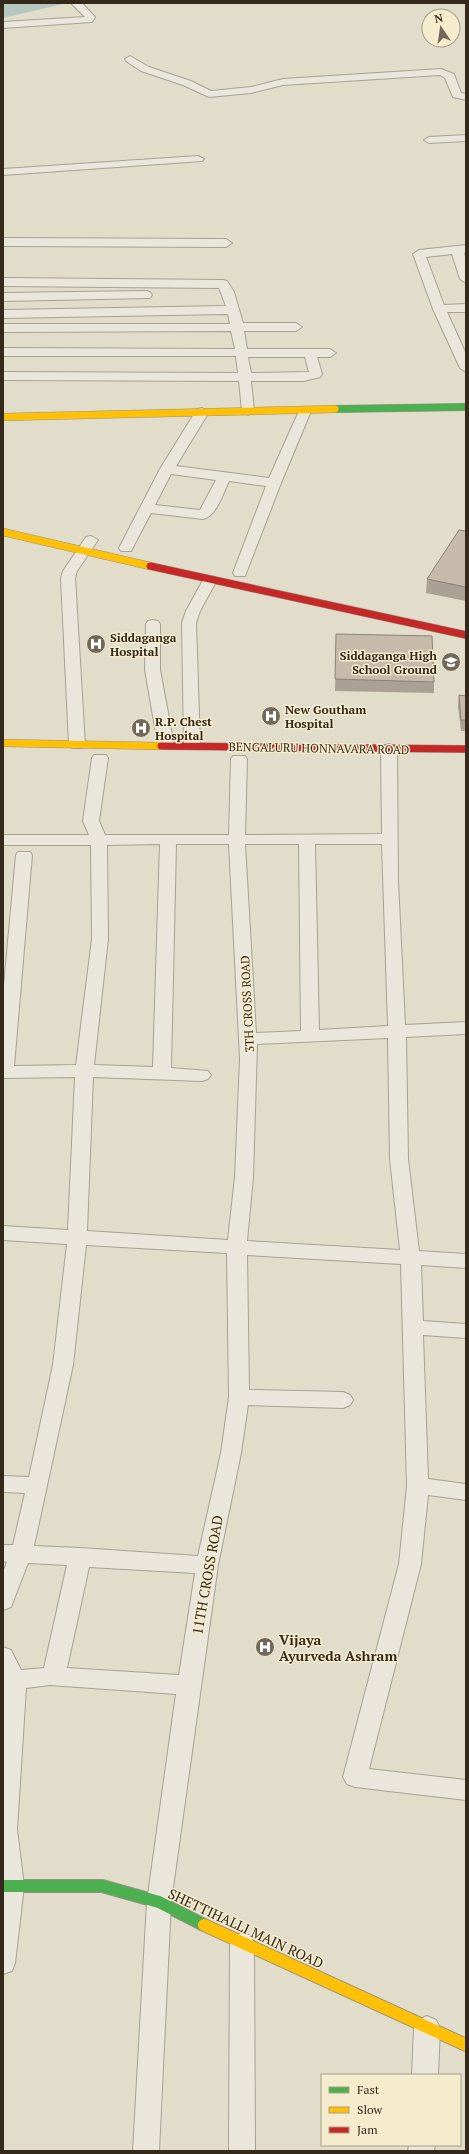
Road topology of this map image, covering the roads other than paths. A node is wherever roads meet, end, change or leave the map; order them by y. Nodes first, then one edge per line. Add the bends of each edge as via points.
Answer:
1 (76, 3) edge
2 (3, 25) edge
3 (130, 59) dead end
4 (466, 97) edge
5 (466, 138) edge
6 (429, 140) dead end
7 (198, 159) dead end
8 (3, 172) edge
9 (3, 242) edge
10 (226, 243) dead end
11 (462, 250) edge
12 (466, 279) edge
13 (3, 282) edge
14 (79, 282) junction
15 (229, 295) junction
16 (78, 296) junction
17 (3, 297) edge
18 (466, 308) edge
19 (439, 309) junction
20 (232, 310) junction
21 (81, 312) junction
22 (3, 314) edge
23 (236, 327) junction
24 (296, 327) dead end
25 (3, 328) edge
26 (79, 328) junction
27 (466, 339) edge
28 (452, 340) junction
29 (3, 352) edge
30 (241, 353) junction
31 (310, 353) junction
32 (330, 353) dead end
33 (464, 361) edge
34 (3, 376) edge
35 (245, 378) junction
36 (466, 401) edge
37 (466, 407) edge
38 (248, 409) junction
39 (3, 410) edge
40 (305, 411) junction
41 (202, 412) junction
42 (3, 416) edge
43 (167, 469) junction
44 (225, 476) junction
45 (274, 483) junction
46 (146, 508) junction
47 (3, 532) edge
48 (89, 543) junction
49 (126, 548) dead end
50 (239, 573) dead end
51 (210, 580) junction
52 (153, 624) dead end
53 (466, 635) edge
54 (3, 743) edge
55 (77, 745) junction
56 (166, 745) junction
57 (192, 745) junction
58 (466, 749) edge
59 (100, 758) dead end
60 (389, 758) junction
61 (239, 759) dead end
62 (389, 839) junction
63 (3, 840) edge
64 (99, 840) junction
65 (168, 840) junction
66 (237, 840) junction
67 (307, 840) junction
68 (24, 855) dead end
69 (466, 1028) edge
70 (396, 1031) junction
71 (310, 1035) junction
72 (248, 1039) junction
73 (84, 1071) junction
74 (4, 1072) edge
75 (162, 1074) junction
76 (202, 1076) dead end
77 (3, 1233) edge
78 (77, 1238) junction
79 (237, 1248) junction
80 (411, 1257) junction
81 (466, 1261) edge
82 (413, 1327) junction
83 (466, 1331) edge
84 (239, 1397) junction
85 (343, 1400) dead end
86 (3, 1484) edge
87 (37, 1486) junction
88 (418, 1486) junction
89 (466, 1492) edge
90 (13, 1553) edge
91 (80, 1556) junction
92 (207, 1565) junction
93 (3, 1601) edge
94 (3, 1656) edge
95 (50, 1676) junction
96 (15, 1680) junction
97 (188, 1685) junction
98 (466, 1790) edge
99 (7, 1886) edge
100 (159, 1902) junction
101 (242, 1944) junction
102 (3, 1963) edge
103 (428, 2028) junction
104 (466, 2045) edge
105 (425, 2074) edge
106 (146, 2151) edge
107 (242, 2151) edge

1 - 2 street via 88,14 88,20
3 - 4 street via 146,69 187,83 209,94 251,90 283,82 441,72 450,76 456,95
5 - 6 street
7 - 8 street
9 - 10 street
11 - 12 street
11 - 19 street via 419,254
13 - 14 street
14 - 15 street via 223,284
14 - 16 street
15 - 16 street
15 - 20 street
16 - 17 street
16 - 21 street
18 - 19 street
19 - 28 street
20 - 21 street
20 - 23 street
21 - 22 street
21 - 26 street
23 - 24 street
23 - 26 street
23 - 30 street
25 - 26 street
27 - 28 street
28 - 33 street
29 - 30 street
30 - 31 street
30 - 35 street
31 - 32 street
31 - 35 street via 316,374 312,376
34 - 35 street
35 - 38 street
36 - 38 main road
37 - 40 main road
38 - 39 main road
38 - 40 main road
38 - 41 main road
40 - 45 street
41 - 42 main road via 126,416
41 - 43 street
43 - 44 street
43 - 46 street
44 - 45 street
44 - 46 street via 203,515
45 - 50 street
46 - 49 street
47 - 48 main road
48 - 51 main road
48 - 55 street via 68,578
51 - 53 main road
51 - 57 street via 189,623
52 - 56 street via 150,640 151,663
54 - 55 main road, BENGALURU HONNAVARA ROAD
55 - 56 main road, BENGALURU HONNAVARA ROAD
56 - 57 main road, BENGALURU HONNAVARA ROAD
57 - 60 main road, BENGALURU HONNAVARA ROAD
58 - 60 main road, BENGALURU HONNAVARA ROAD
59 - 64 street via 90,822
60 - 62 street
61 - 66 street, 3TH CROSS ROAD
62 - 67 street
62 - 70 street
63 - 64 street
64 - 65 street
64 - 73 street via 100,939
65 - 66 street
65 - 75 street
66 - 67 street
66 - 72 street, 3TH CROSS ROAD
67 - 71 street
68 - 74 street
69 - 70 street
70 - 71 street
70 - 80 street via 399,1159
71 - 72 street
72 - 79 street, 3TH CROSS ROAD via 250,1059 244,1177
73 - 74 street
73 - 75 street
73 - 78 street
75 - 76 street
77 - 78 street
78 - 79 street
78 - 87 street via 63,1364
79 - 80 street
79 - 84 street, 11TH CROSS ROAD
80 - 81 street
80 - 82 street
82 - 83 street
82 - 88 street
84 - 85 street
84 - 92 street, 11TH CROSS ROAD via 231,1453
86 - 87 street
87 - 90 street
88 - 89 street
88 - 98 street via 410,1564 356,1777
90 - 91 street
90 - 93 street
91 - 92 street
91 - 95 street via 56,1668
92 - 97 street, 11TH CROSS ROAD
94 - 96 street
95 - 96 street
95 - 97 street
96 - 99 street via 5,1829
97 - 100 street, 11TH CROSS ROAD
99 - 100 main road, SHETTIHALLI MAIN ROAD via 102,1886
99 - 102 street
100 - 101 main road, SHETTIHALLI MAIN ROAD
100 - 106 street, 11TH CROSS ROAD
101 - 103 main road, SHETTIHALLI MAIN ROAD
101 - 107 street
103 - 104 main road, SHETTIHALLI MAIN ROAD
103 - 105 street

